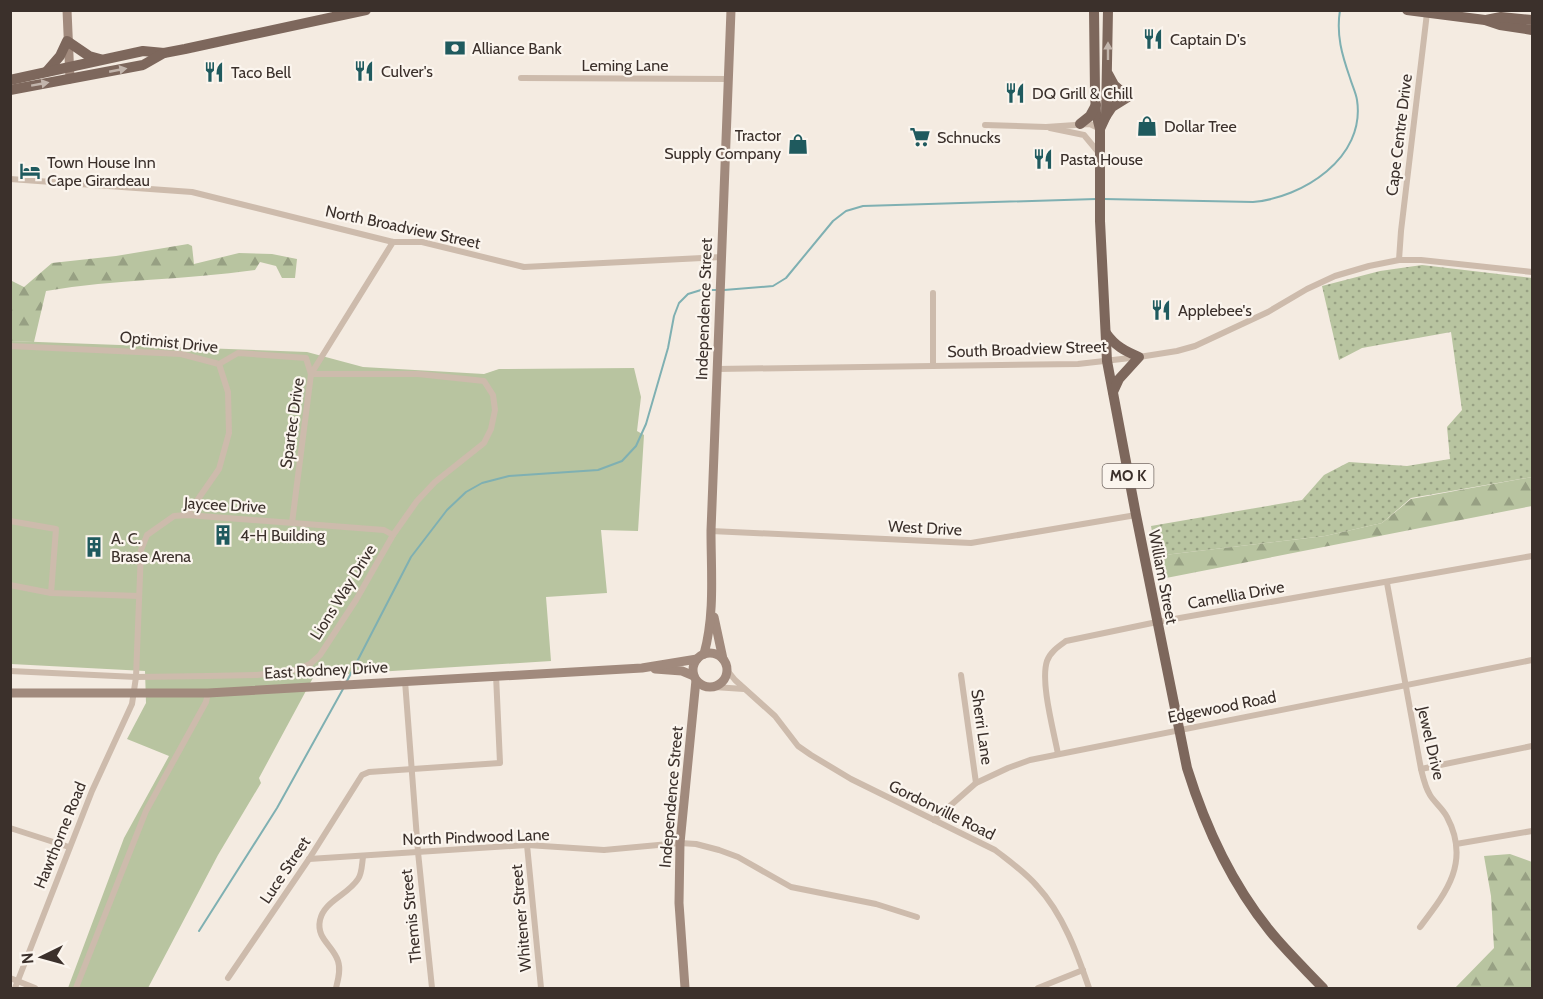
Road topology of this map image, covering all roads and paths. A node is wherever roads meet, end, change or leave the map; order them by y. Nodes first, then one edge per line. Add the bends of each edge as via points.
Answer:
1 (67, 10) edge
2 (366, 10) edge
3 (731, 10) edge
4 (1108, 10) edge
5 (1407, 10) edge
6 (1094, 12) edge
7 (1427, 13) junction
8 (337, 14) edge
9 (1485, 20) junction
10 (1533, 20) edge
11 (1533, 30) edge
12 (67, 41) junction
13 (164, 53) junction
14 (100, 59) junction
15 (69, 66) junction
16 (46, 72) junction
17 (1108, 74) junction
18 (521, 78) dead end
19 (70, 79) junction
20 (729, 79) junction
21 (10, 80) edge
22 (10, 90) edge
23 (1096, 105) junction
24 (1106, 116) junction
25 (1080, 124) junction
26 (985, 125) dead end
27 (1046, 127) junction
28 (1100, 129) junction
29 (1100, 154) junction
30 (10, 179) edge
31 (393, 242) junction
32 (722, 257) junction
33 (1399, 260) junction
34 (1533, 272) edge
35 (933, 293) dead end
36 (1105, 332) junction
37 (10, 346) edge
38 (1140, 357) junction
39 (1107, 361) junction
40 (219, 364) junction
41 (933, 366) junction
42 (717, 369) junction
43 (311, 374) junction
44 (1113, 393) junction
45 (187, 515) junction
46 (1136, 515) junction
47 (10, 521) edge
48 (292, 523) junction
49 (711, 531) junction
50 (393, 535) junction
51 (1533, 556) edge
52 (1388, 583) junction
53 (10, 585) edge
54 (51, 593) junction
55 (139, 596) junction
56 (712, 609) junction
57 (1157, 622) junction
58 (700, 657) junction
59 (723, 659) junction
60 (1533, 660) edge
61 (644, 668) junction
62 (727, 669) junction
63 (10, 670) edge
64 (496, 675) junction
65 (961, 675) dead end
66 (136, 677) junction
67 (695, 678) junction
68 (405, 681) junction
69 (1405, 684) junction
70 (713, 687) junction
71 (745, 689) junction
72 (10, 693) edge
73 (208, 693) junction
74 (135, 694) junction
75 (693, 717) junction
76 (1178, 729) junction
77 (1533, 746) edge
78 (1058, 754) junction
79 (411, 769) junction
80 (1420, 769) junction
81 (976, 783) junction
82 (934, 820) junction
83 (10, 828) edge
84 (1533, 831) edge
85 (680, 843) junction
86 (1456, 844) junction
87 (527, 845) junction
88 (69, 847) junction
89 (418, 852) junction
90 (363, 857) junction
91 (309, 859) junction
92 (917, 917) dead end
93 (1420, 927) dead end
94 (1083, 970) junction
95 (10, 978) edge
96 (228, 978) dead end
97 (19, 981) junction
98 (15, 988) edge
99 (35, 988) edge
100 (76, 988) edge
101 (336, 988) edge
102 (432, 988) edge
103 (541, 988) edge
104 (685, 988) edge
105 (1038, 988) edge
106 (1089, 988) edge
107 (1323, 988) edge

1 - 12 street
2 - 8 main road
3 - 20 street, Independence Street
17 -> 4 main road, William Street / MO K
5 - 7 main road
6 - 23 main road, William Street / MO K
7 - 9 main road
7 - 33 street, Cape Centre Drive
8 - 13 main road
9 - 10 main road
9 - 11 main road
12 - 14 main road
12 - 15 street
12 - 16 main road
13 - 14 main road via 143,51
19 -> 13 main road via 143,65
14 - 15 main road
15 - 16 main road
15 - 19 street
16 - 21 main road
17 - 24 main road, William Street / MO K
17 - 24 main road via 1128,97
18 - 20 street, Leming Lane
22 -> 19 main road
20 - 32 street, Independence Street
23 - 25 main road
23 - 28 main road, William Street / MO K
24 - 28 main road, William Street / MO K
25 - 27 street
25 - 28 street
26 - 27 street
27 - 29 street via 1084,135
28 - 29 main road, William Street / MO K
29 - 36 main road, William Street / MO K
30 - 31 street, North Broadview Street via 192,192
31 - 32 street, North Broadview Street via 422,242 524,267
31 - 43 street, Spartec Drive
32 - 42 street, Independence Street
33 - 34 street, South Broadview Street
33 - 38 street, South Broadview Street via 1335,276 1195,346
35 - 41 street
36 - 38 main road via 1125,351
36 - 39 main road, William Street / MO K
37 - 40 street, Optimist Drive via 181,354
38 - 39 street, South Broadview Street
38 - 44 main road via 1119,379
39 - 41 street, South Broadview Street
39 - 44 main road, William Street / MO K
40 - 43 street, Optimist Drive via 238,353 306,358
40 - 45 street via 228,392 229,433 219,469
41 - 42 street, South Broadview Street
42 - 49 street, Independence Street
43 - 48 street, Spartec Drive
43 - 50 street, Lions Way Drive via 418,374 484,381 492,395 495,410 484,443 417,501
44 - 46 main road, William Street / MO K
45 - 48 street, Jaycee Drive
45 - 55 street, Jaycee Drive via 174,516 147,535 141,550
46 - 49 street, West Drive via 971,543
46 - 57 main road, William Street / MO K
47 - 54 street via 56,529
48 - 50 street, Jaycee Drive via 384,530
49 - 56 street, Independence Street
50 - 66 street, Lions Way Drive via 356,600 310,664 257,675
51 - 52 street, Camellia Drive
52 - 57 street, Camellia Drive
52 - 69 street, Jewel Drive
53 - 54 street
54 - 55 street
55 - 66 street, Jaycee Drive
56 - 58 street, Independence Street via 709,635
56 - 59 street, Independence Street
57 - 76 main road, William Street / MO K
57 - 78 street, Camellia Drive via 1066,641 1047,660 1045,679
58 - 59 street via 712,653
58 - 61 street, East Rodney Drive
58 - 67 street via 693,669
59 - 62 street
60 - 69 street, Edgewood Road
61 - 64 street, East Rodney Drive
61 - 67 street, East Rodney Drive via 682,671
62 - 70 street via 722,683
62 - 71 street, Gordonville Road
63 - 66 street, Lions Way Drive
64 - 68 street, East Rodney Drive
64 - 79 street via 500,764
65 - 81 street, Sherri Lane
66 - 74 street, Jaycee Drive
67 - 70 street via 700,684
67 - 75 street, Independence Street
68 - 73 street, East Rodney Drive
68 - 79 street, Themis Street
69 - 76 street, Edgewood Road
69 - 80 street, Jewel Drive
70 - 71 street
70 - 75 street, Independence Street via 701,699
71 - 82 street, Gordonville Road via 775,716 798,746 851,779
72 - 74 street, East Rodney Drive
73 - 74 street, East Rodney Drive
73 - 100 street via 146,811
74 - 88 street, Hawthorne Road
75 - 85 street, Independence Street
76 - 78 street, Edgewood Road
76 - 107 main road, William Street / MO K via 1197,802 1234,878 1270,932
77 - 80 street
78 - 81 street, Edgewood Road via 1030,760
79 - 89 street, Themis Street
79 - 91 street, Luce Street via 362,775
80 - 86 street, Jewel Drive via 1430,795 1447,816
81 - 82 street, Edgewood Road
82 - 94 street, Gordonville Road via 994,850 1037,885 1061,920
83 - 88 street
84 - 86 street
85 - 87 street, North Pindwood Lane via 604,850
85 - 92 street, North Pindwood Lane via 719,850 791,887 876,904
85 - 104 street, Independence Street via 679,903
86 - 93 street, Jewel Drive via 1450,885
87 - 89 street, North Pindwood Lane
87 - 103 street, Whitener Street
88 - 97 street, Hawthorne Road
89 - 90 street, North Pindwood Lane
89 - 102 street, Themis Street
90 - 91 street, North Pindwood Lane
90 - 101 street via 359,878 324,909 320,920 322,939 338,959
91 - 96 street, Luce Street
94 - 105 street
94 - 106 street, Gordonville Road
95 - 97 street
97 - 98 street, Hawthorne Road
97 - 99 street

